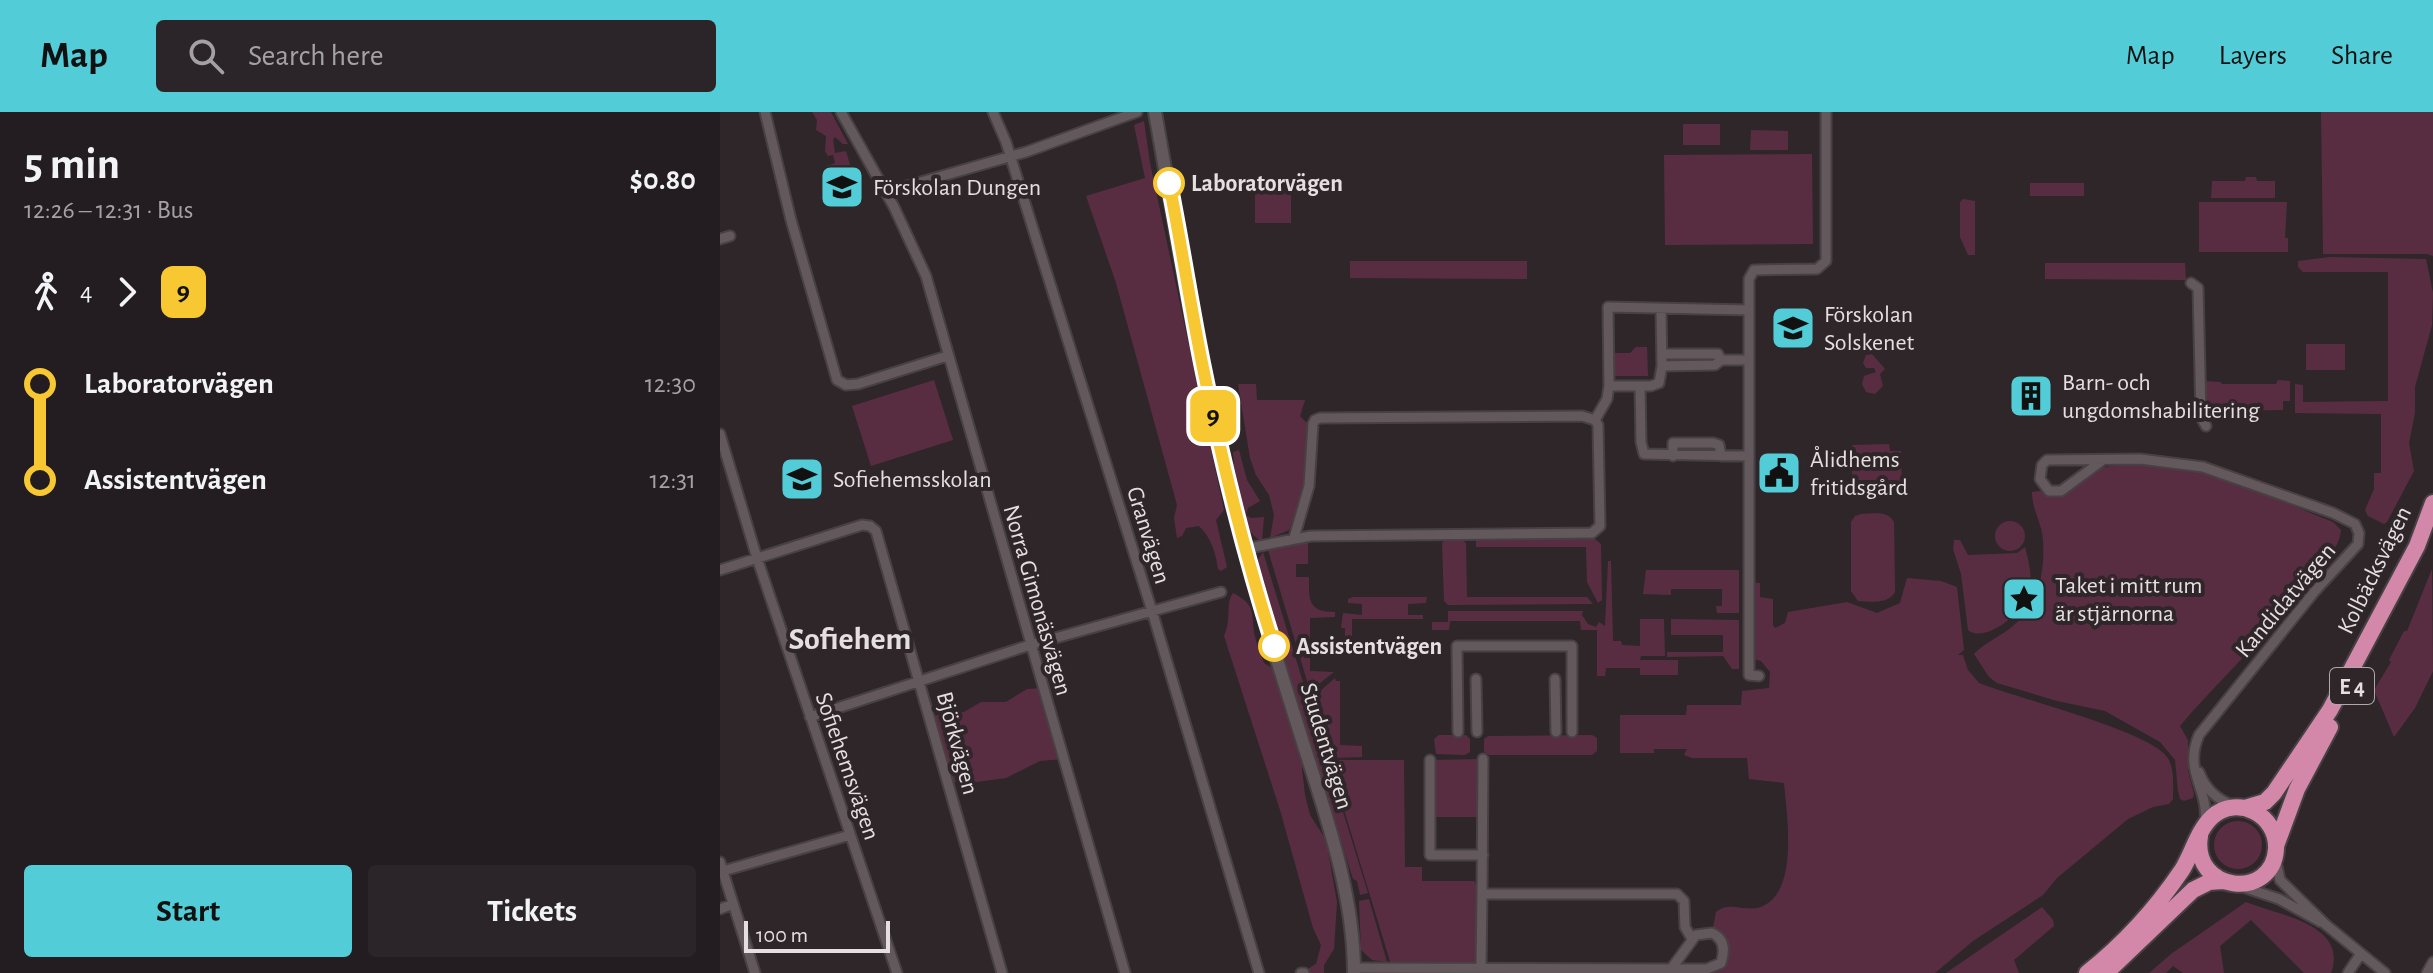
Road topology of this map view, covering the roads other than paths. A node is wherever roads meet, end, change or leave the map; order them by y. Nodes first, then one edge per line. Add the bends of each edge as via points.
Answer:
1 (765, 112) edge
2 (841, 112) edge
3 (993, 112) edge
4 (1137, 112) edge
5 (1155, 112) edge
6 (1826, 112) edge
7 (1010, 157) junction
8 (886, 192) junction
9 (2191, 283) dead end
10 (1661, 310) junction
11 (1749, 310) junction
12 (1662, 354) junction
13 (947, 356) junction
14 (1721, 360) junction
15 (1749, 360) junction
16 (1662, 366) junction
17 (1609, 386) junction
18 (1640, 386) junction
19 (1595, 420) junction
20 (2206, 426) dead end
21 (720, 434) edge
22 (1749, 456) junction
23 (2103, 460) junction
24 (2433, 503) edge
25 (2433, 530) edge
26 (1294, 538) junction
27 (1244, 549) junction
28 (757, 558) junction
29 (720, 570) edge
30 (1221, 592) dead end
31 (1152, 611) junction
32 (1030, 645) junction
33 (1759, 676) dead end
34 (1476, 679) dead end
35 (1555, 679) dead end
36 (920, 680) junction
37 (810, 717) junction
38 (1458, 732) dead end
39 (1477, 732) dead end
40 (1556, 732) dead end
41 (1572, 732) dead end
42 (2194, 757) junction
43 (1483, 759) dead end
44 (1430, 760) dead end
45 (2242, 808) junction
46 (2202, 832) junction
47 (850, 835) junction
48 (2276, 849) junction
49 (1483, 855) junction
50 (722, 867) edge
51 (2229, 883) junction
52 (1482, 894) junction
53 (733, 904) junction
54 (720, 909) edge
55 (2325, 924) junction
56 (1692, 939) junction
57 (2360, 955) junction
58 (2433, 962) edge
59 (1481, 968) junction
60 (1671, 969) junction
61 (1354, 970) edge
62 (755, 973) edge
63 (897, 973) edge
64 (1002, 973) edge
65 (1125, 973) edge
66 (1259, 973) edge
67 (2087, 973) edge
68 (2106, 973) edge
69 (2348, 973) edge
70 (2385, 973) edge
71 (2427, 973) edge

1 - 13 street via 837,380 858,384
2 - 8 street, Norra Gimonäsvägen
3 - 7 street, Granvägen
4 - 7 street
5 - 27 street, Studentvägen via 1201,361
6 - 11 street via 1827,257 1817,269 1754,270
7 - 8 street
7 - 31 street, Granvägen
8 - 13 street, Norra Gimonäsvägen via 926,276
9 - 20 street via 2198,288 2201,417
10 - 11 street
10 - 12 street
10 - 17 street via 1608,307
11 - 15 street
12 - 14 street via 1718,354
12 - 16 street
13 - 32 street, Norra Gimonäsvägen
14 - 15 street
14 - 16 street via 1715,365
15 - 22 street
16 - 18 street via 1659,383
17 - 18 street
17 - 19 street
18 - 22 street via 1642,450 1649,456
19 - 26 street via 1320,418 1313,424 1309,486
19 - 26 street via 1600,526 1592,533
21 - 28 street, Sofiehemsvägen
22 - 33 street via 1749,675
23 - 23 street, Kandidatvägen via 2061,491 2049,491 2040,479 2047,460
23 - 42 street, Kandidatvägen via 2165,460 2217,470 2350,520 2359,533 2350,555 2199,735
24 - 45 highway, Kolbäcksvägen / E 4 via 2417,546 2330,710 2274,793 2265,802
25 - 48 highway, Kolbäcksvägen / E 4 via 2297,789
26 - 27 street
27 - 61 street, Studentvägen via 1334,845
28 - 29 street
28 - 36 street, Björkvägen via 870,526 876,531
28 - 37 street, Sofiehemsvägen
30 - 31 street
31 - 32 street
31 - 66 street, Granvägen
32 - 36 street
32 - 65 street, Norra Gimonäsvägen
34 - 39 street
35 - 40 street
36 - 37 street
36 - 64 street, Björkvägen
37 - 47 street, Sofiehemsvägen
38 - 41 street via 1457,646 1572,646
42 - 45 street via 2210,790
42 - 46 street via 2206,809
43 - 49 street
44 - 49 street via 1430,855
45 - 46 highway, E 4 via 2218,812
45 - 48 highway via 2267,821
46 - 51 highway via 2199,851 2205,866
46 - 67 highway, E 4 via 2141,925
47 - 50 street
47 - 63 street, Sofiehemsvägen
48 - 51 highway, E 4 via 2265,873 2252,882
48 - 55 street via 2280,880
49 - 52 street
50 - 53 street
51 - 55 street via 2279,899
51 - 68 highway, E 4 via 2209,882 2193,890
52 - 56 street via 1677,894 1684,901 1685,927
52 - 59 street
53 - 54 street
53 - 62 street
55 - 57 street
56 - 60 street
56 - 60 street via 1701,932 1718,936 1721,963 1707,969
57 - 69 street
57 - 70 street
58 - 71 street
59 - 60 street
59 - 61 street

